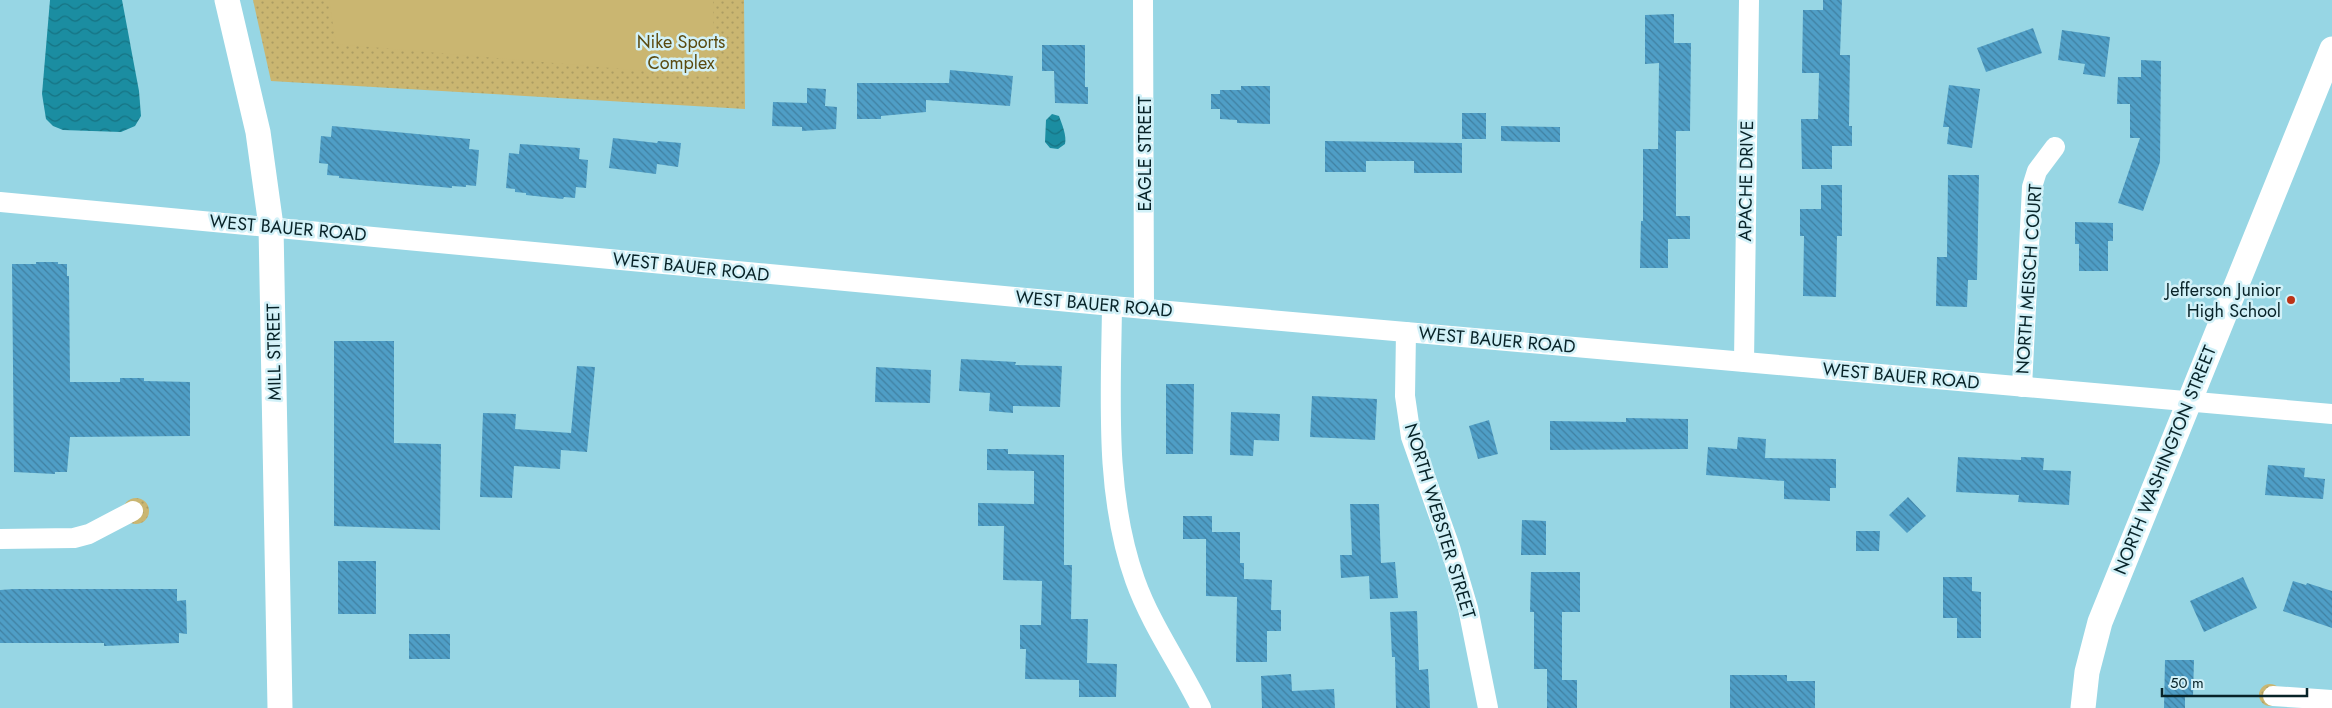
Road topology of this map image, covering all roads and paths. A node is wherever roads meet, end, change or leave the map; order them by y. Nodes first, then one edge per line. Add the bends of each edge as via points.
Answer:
1 (227, 0) edge
2 (1143, 0) edge
3 (1749, 0) edge
4 (2332, 49) edge
5 (2055, 147) dead end
6 (0, 202) edge
7 (271, 226) junction
8 (1112, 306) junction
9 (1144, 309) junction
10 (1406, 332) junction
11 (1744, 362) junction
12 (2022, 387) junction
13 (2189, 402) junction
14 (2332, 414) edge
15 (133, 511) dead end
16 (0, 539) edge
17 (2273, 696) dead end
18 (2332, 700) edge
19 (280, 708) edge
20 (1201, 708) edge
21 (1488, 708) edge
22 (2084, 708) edge

1 - 7 main road, MILL STREET via 258,132
2 - 9 street, EAGLE STREET
3 - 11 street, APACHE DRIVE
4 - 13 main road, NORTH WASHINGTON STREET
5 - 12 street, NORTH MEISCH COURT via 2037,171 2032,187
6 - 7 street, WEST BAUER ROAD
7 - 8 street, WEST BAUER ROAD
7 - 19 main road, MILL STREET
8 - 9 street, WEST BAUER ROAD
8 - 20 street via 1111,424 1122,536 1135,582 1153,622
9 - 10 street, WEST BAUER ROAD
10 - 11 street, WEST BAUER ROAD
10 - 21 street, NORTH WEBSTER STREET via 1405,396 1411,437 1468,608
11 - 12 street, WEST BAUER ROAD
12 - 13 street, WEST BAUER ROAD
13 - 14 street, WEST BAUER ROAD
13 - 22 main road, NORTH WASHINGTON STREET via 2100,622 2087,672
15 - 16 street via 89,534 74,538
17 - 18 street

